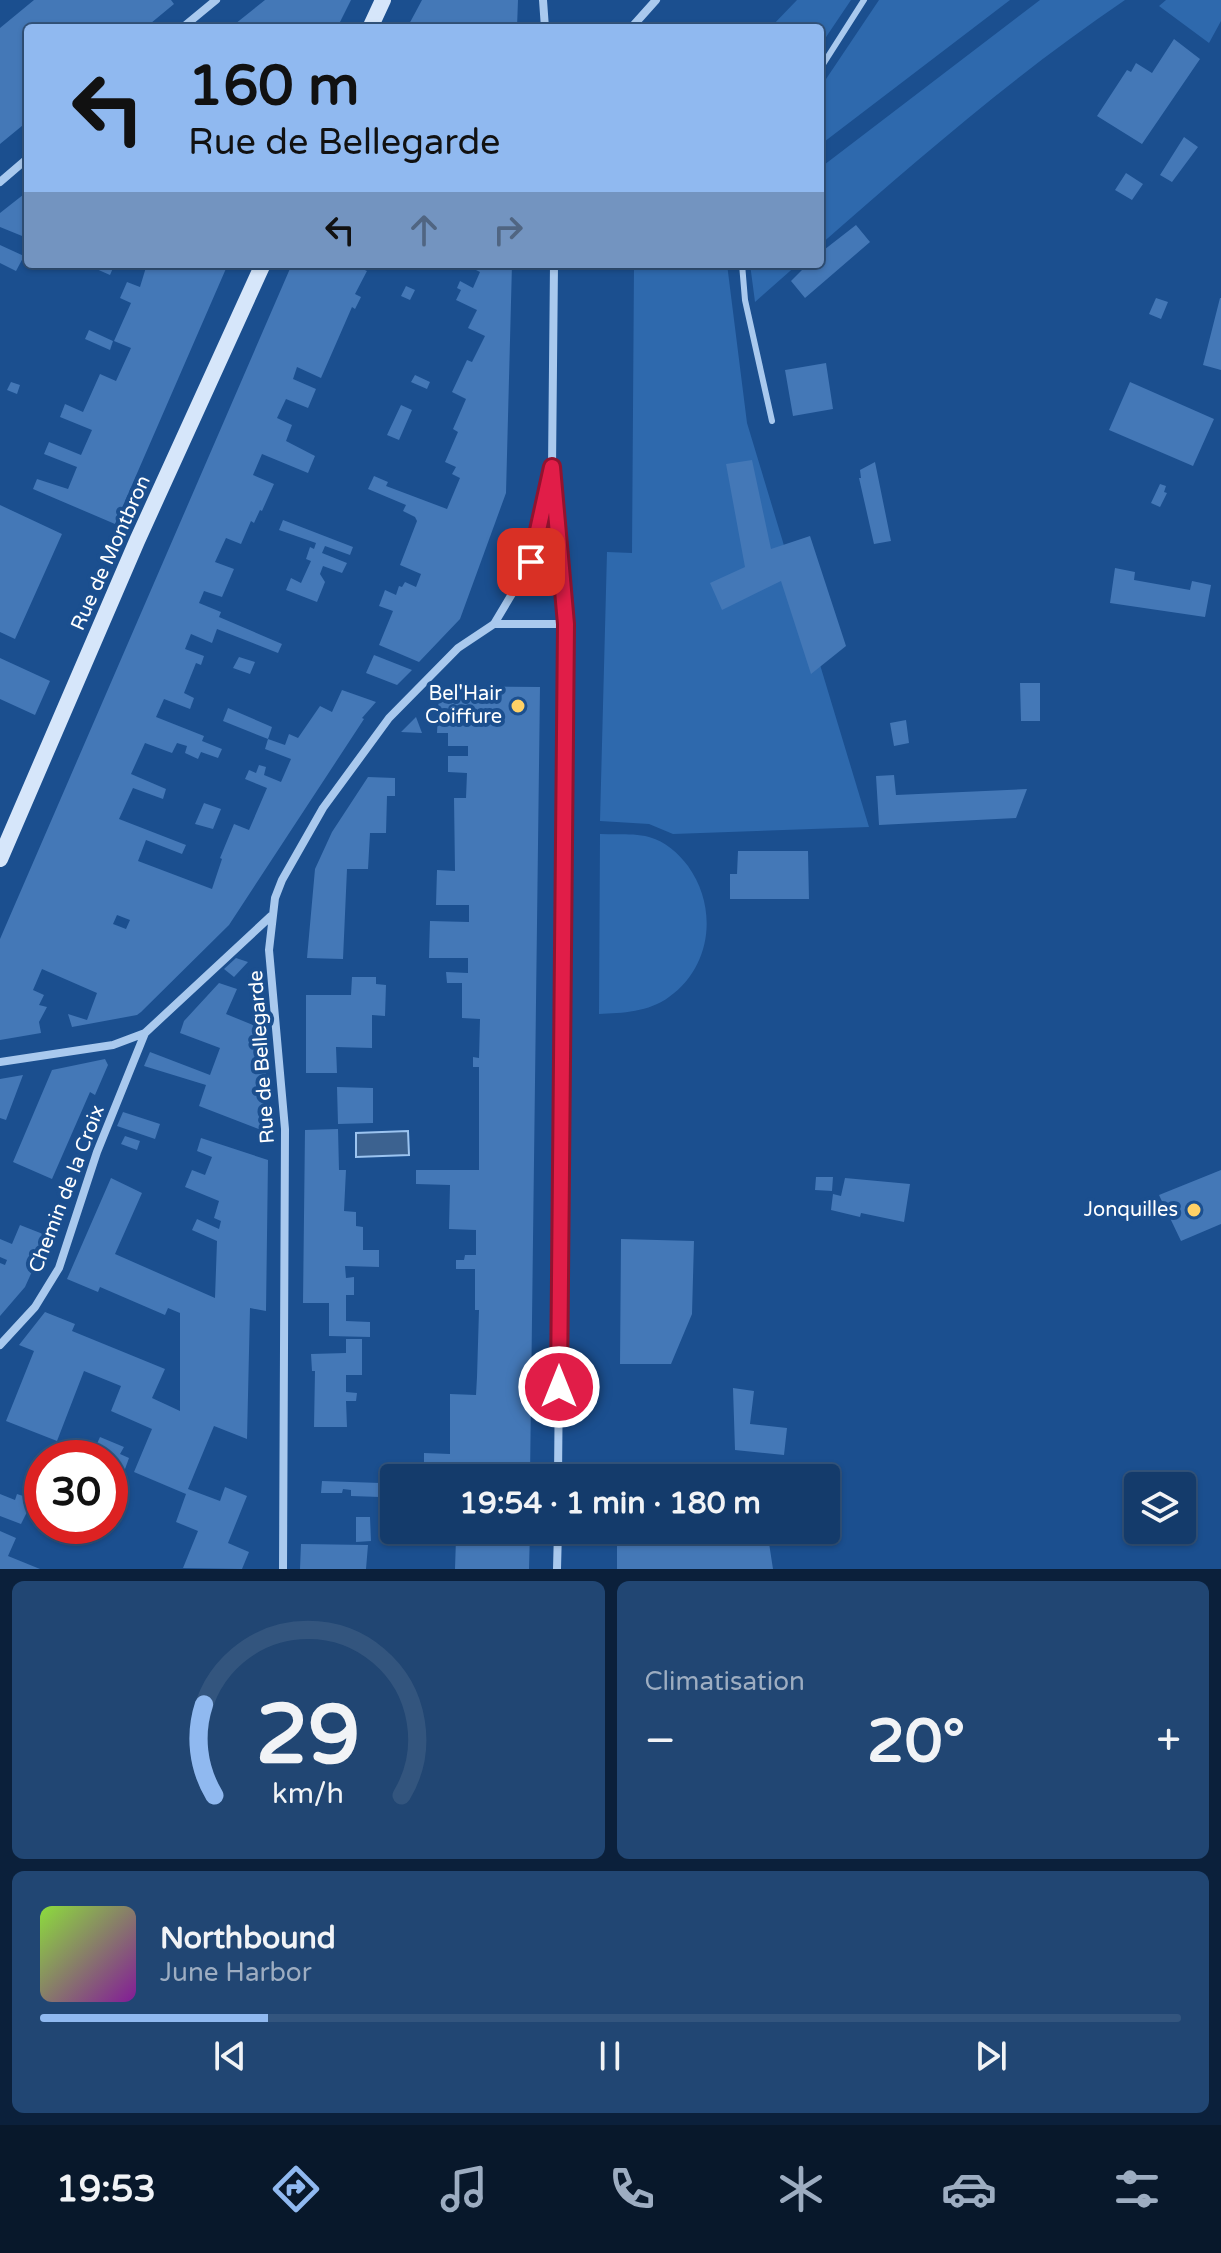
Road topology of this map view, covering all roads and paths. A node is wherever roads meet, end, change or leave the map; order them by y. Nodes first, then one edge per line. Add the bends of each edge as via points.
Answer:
1 (216, 0) edge
2 (383, 0) edge
3 (543, 0) edge
4 (656, 0) edge
5 (864, 0) edge
6 (187, 24) edge
7 (372, 24) edge
8 (545, 24) edge
9 (635, 24) edge
10 (824, 63) edge
11 (24, 161) edge
12 (0, 182) edge
13 (261, 268) edge
14 (554, 268) edge
15 (742, 268) edge
16 (772, 421) dead end
17 (552, 467) junction
18 (494, 624) junction
19 (566, 624) junction
20 (0, 859) edge
21 (271, 916) junction
22 (145, 1033) junction
23 (0, 1062) edge
24 (0, 1345) edge
25 (558, 1464) edge
26 (558, 1544) edge
27 (283, 1569) edge
28 (557, 1569) edge

1 - 6 street
2 - 7 main road
3 - 8 street
4 - 9 street
5 - 10 lane
11 - 12 street
13 - 20 main road, Rue de Montbron
14 - 17 street
15 - 16 lane
17 - 18 street, Rue de Bellegarde via 531,562
17 - 19 street
18 - 19 street
18 - 21 street, Rue de Bellegarde via 458,648 389,718 323,808 282,880
19 - 25 street
21 - 22 street
21 - 27 street, Rue de Bellegarde via 269,950 285,1129
22 - 23 street via 113,1045
22 - 24 street, Chemin de la Croix via 97,1152 59,1268 35,1307
26 - 28 street

